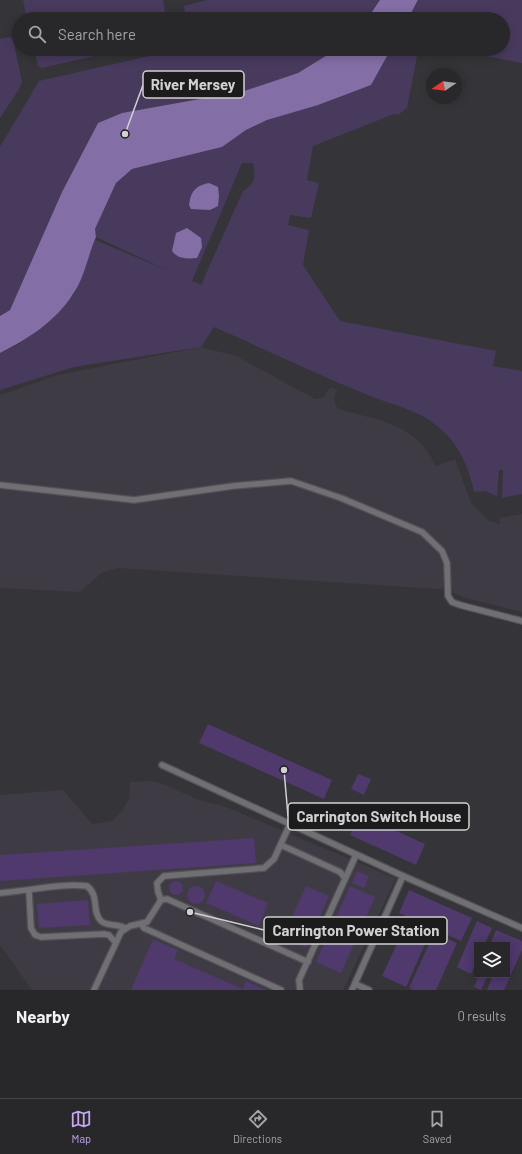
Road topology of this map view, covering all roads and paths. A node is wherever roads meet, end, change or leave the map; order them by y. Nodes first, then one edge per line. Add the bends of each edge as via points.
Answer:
1 (0, 485) edge
2 (522, 620) edge
3 (162, 765) dead end
4 (290, 824) junction
5 (281, 845) junction
6 (356, 855) junction
7 (403, 876) junction
8 (345, 878) junction
9 (28, 891) junction
10 (0, 893) edge
11 (161, 900) junction
12 (141, 924) junction
13 (125, 928) junction
14 (522, 928) edge
15 (115, 942) junction
16 (308, 962) junction
17 (355, 984) junction
18 (94, 990) edge
19 (281, 990) edge
20 (300, 990) edge
21 (352, 990) edge
22 (368, 990) edge

1 - 2 lane via 134,500 233,486 291,481 342,498 422,532 442,551 447,563 448,596 452,602
3 - 4 lane
4 - 5 lane
4 - 6 lane
5 - 8 lane via 340,872
5 - 11 lane via 270,864 258,870 164,876 157,883
6 - 7 lane
6 - 8 lane
7 - 14 lane
7 - 17 lane
8 - 16 lane
9 - 10 lane
9 - 13 lane via 88,886 95,894 96,912 100,920 108,925
9 - 15 lane via 31,928 34,935 41,937 104,934 109,935
11 - 12 lane via 147,922
11 - 16 lane via 171,900
12 - 13 lane
12 - 19 lane via 144,928
13 - 15 lane
15 - 18 lane
16 - 20 lane via 299,980
17 - 21 lane
17 - 22 lane

